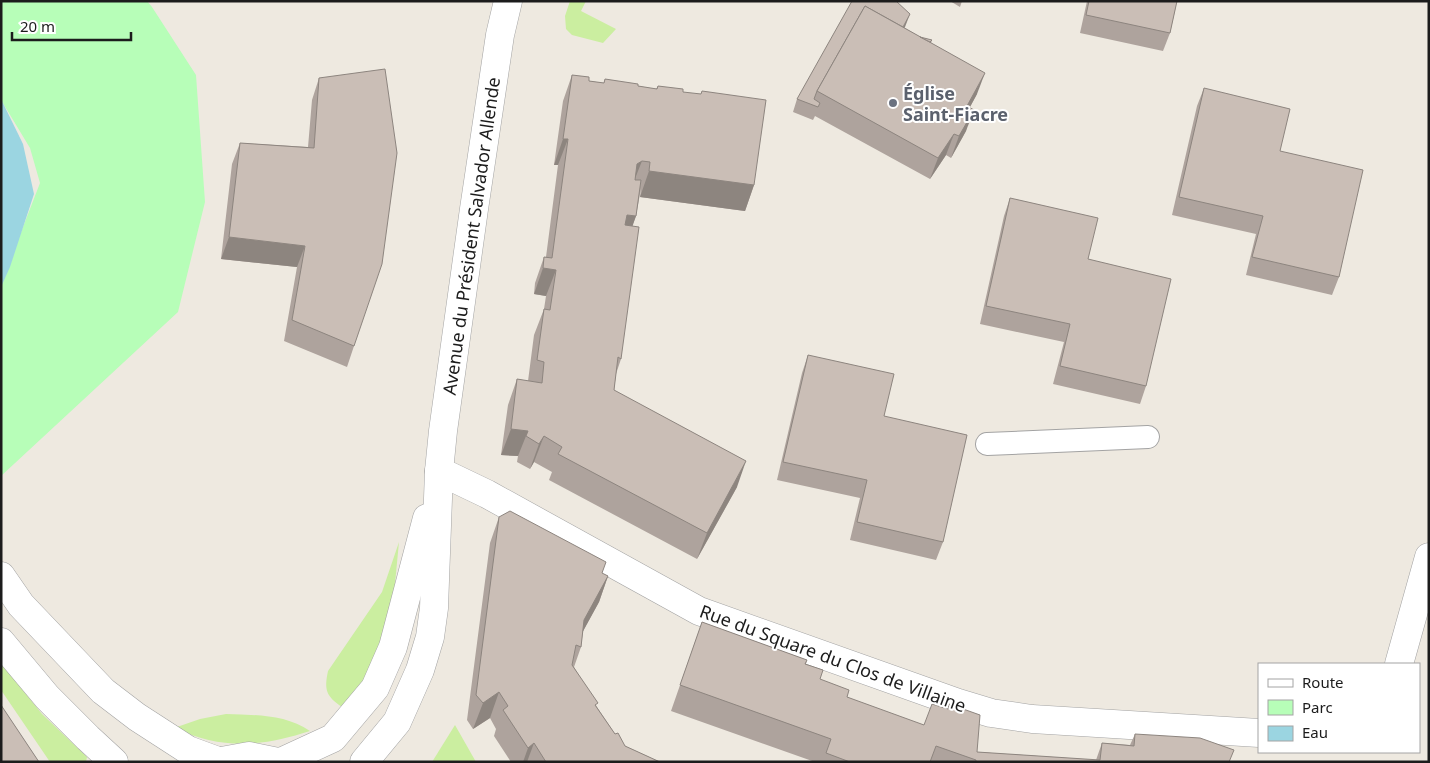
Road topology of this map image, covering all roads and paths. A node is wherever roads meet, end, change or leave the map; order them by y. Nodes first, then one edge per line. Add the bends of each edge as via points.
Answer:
1 (508, 1) edge
2 (1148, 437) dead end
3 (987, 444) dead end
4 (439, 471) junction
5 (1429, 557) edge
6 (1, 576) edge
7 (1, 642) edge
8 (1399, 663) edge
9 (1258, 733) edge
10 (217, 761) edge
11 (114, 762) edge
12 (280, 762) edge
13 (364, 762) edge

1 - 4 street, Avenue du Président Salvador Allende via 474,209
2 - 3 lane
4 - 9 street, Rue du Square du Clos de Villaine via 487,494 699,611 958,703 991,713 1032,719
4 - 12 street, Avenue du Président Salvador Allende via 393,647 375,688 333,738
4 - 13 street, Avenue du Président Salvador Allende via 430,637 420,670 397,722
5 - 8 street
6 - 10 street via 21,605 103,691 188,750
7 - 11 street via 47,697
10 - 12 street via 249,756

